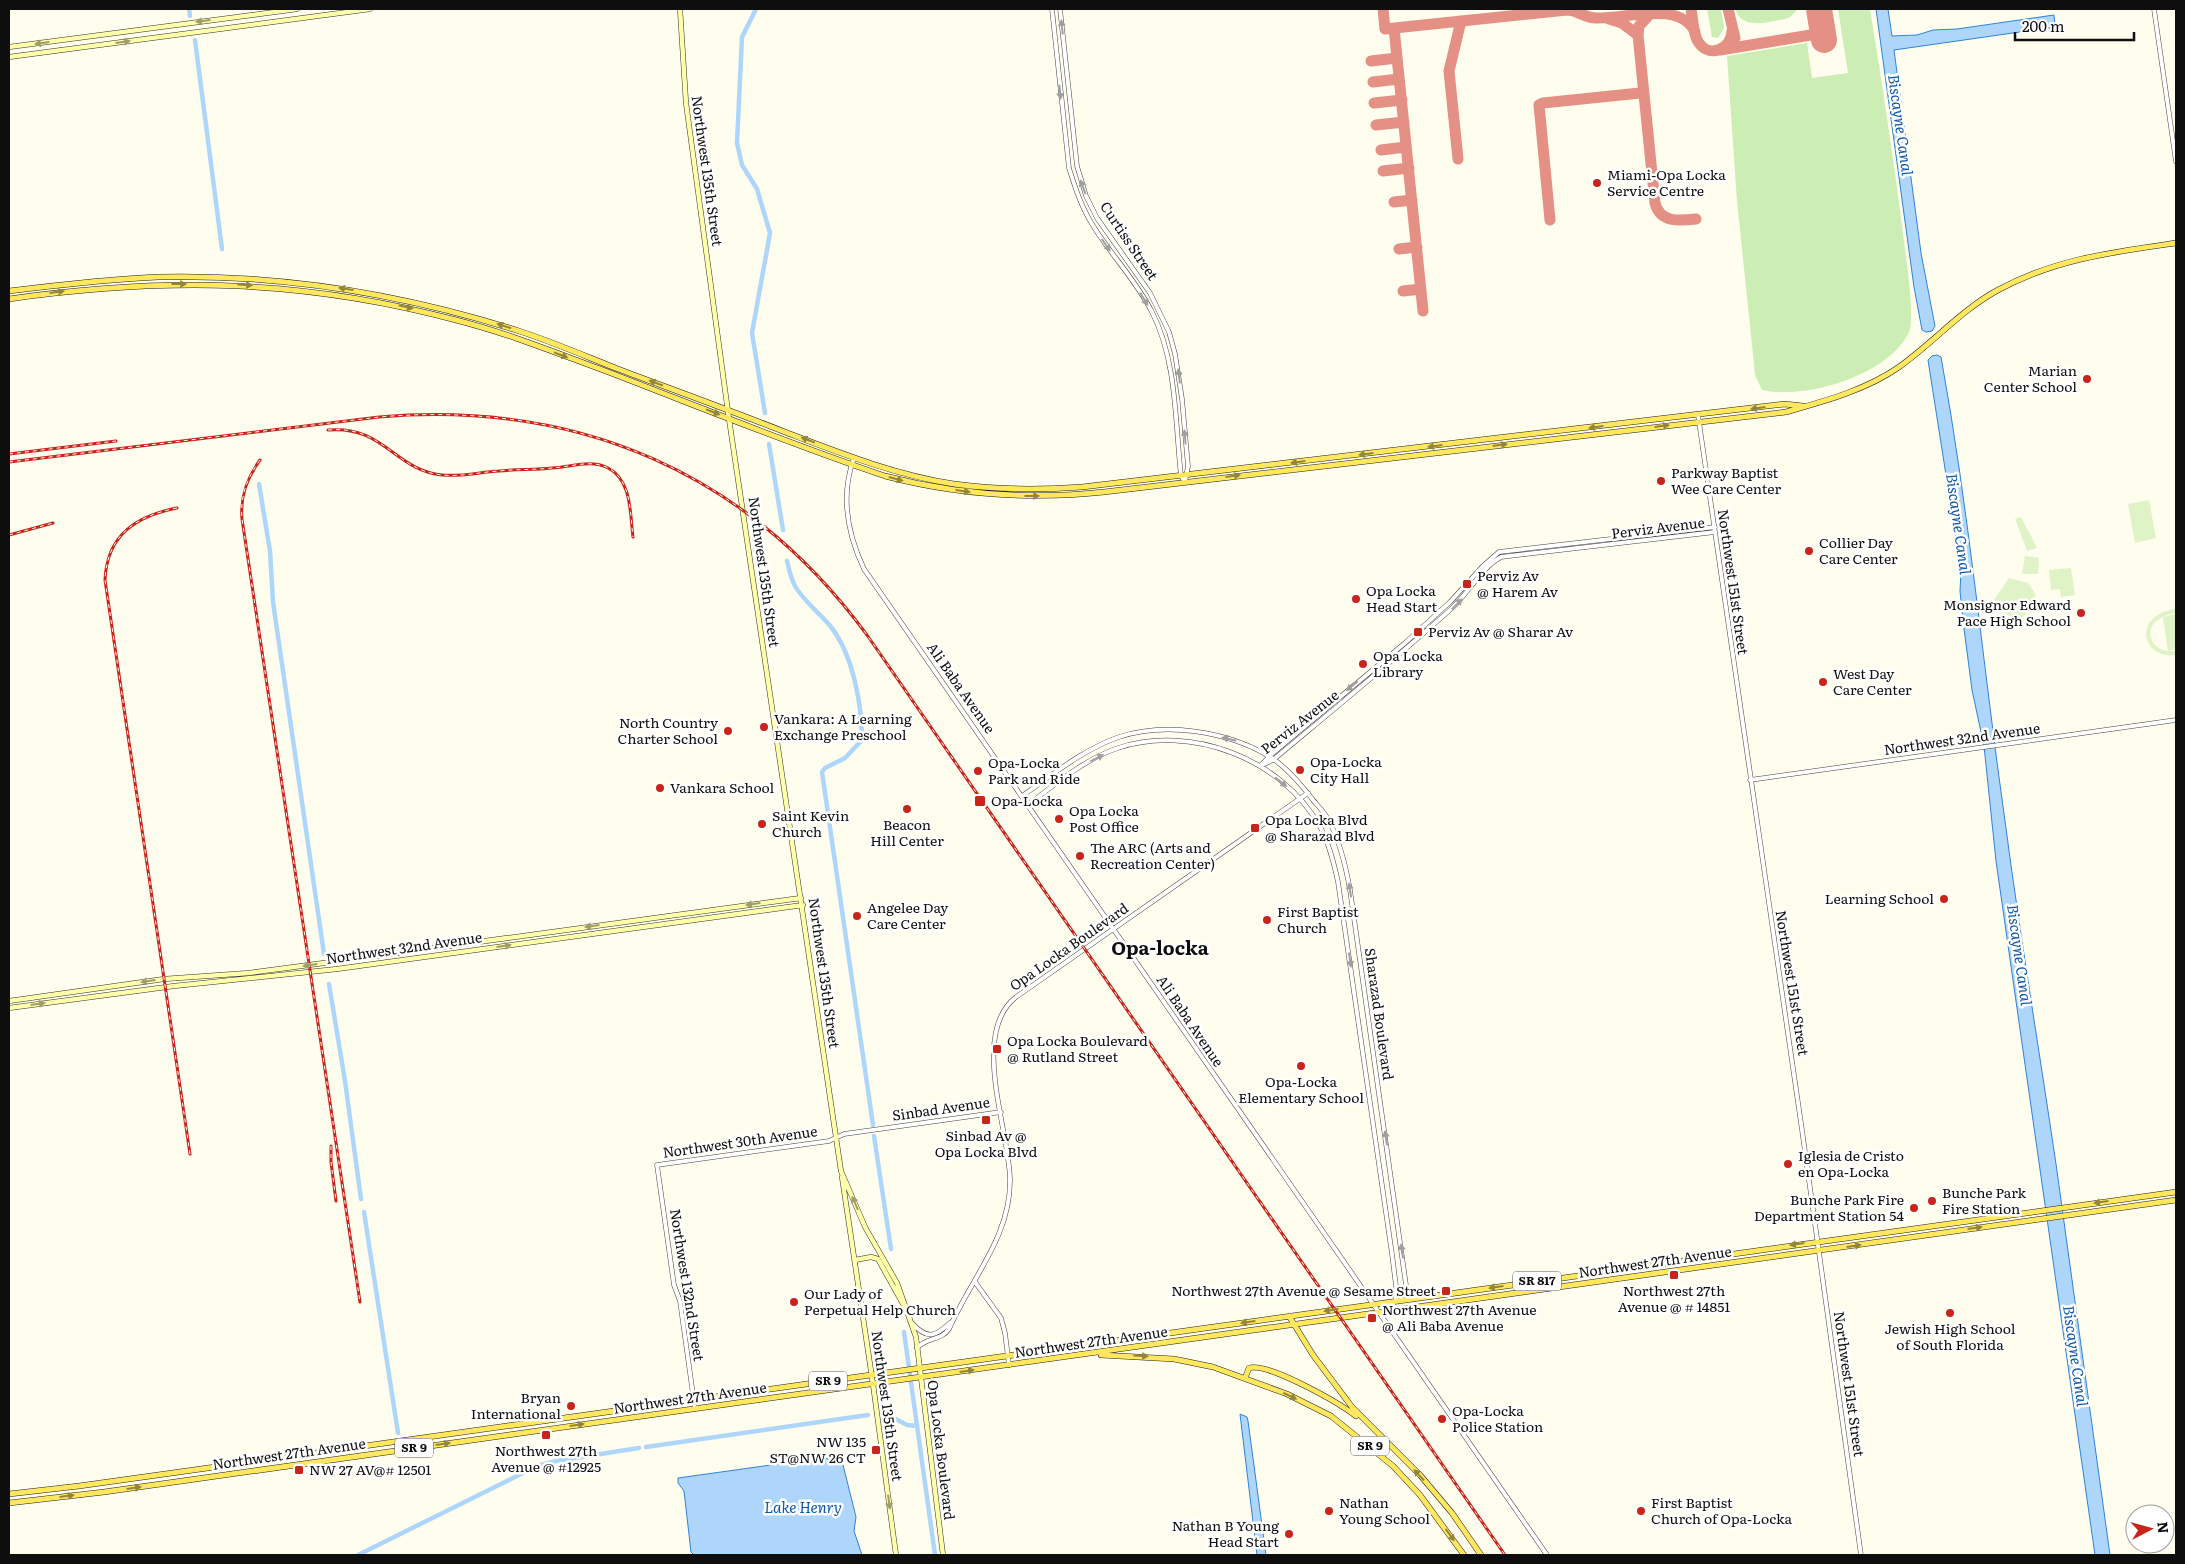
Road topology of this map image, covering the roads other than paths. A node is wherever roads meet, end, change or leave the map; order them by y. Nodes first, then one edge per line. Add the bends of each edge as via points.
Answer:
1 (296, 9) edge
2 (370, 9) edge
3 (680, 9) edge
4 (1052, 9) edge
5 (1060, 9) edge
6 (2154, 9) edge
7 (341, 11) edge
8 (297, 18) junction
9 (99, 35) junction
10 (100, 45) junction
11 (9, 47) edge
12 (9, 57) edge
13 (2176, 162) edge
14 (1091, 207) junction
15 (1084, 210) junction
16 (2176, 243) edge
17 (9, 291) edge
18 (9, 298) edge
19 (1165, 345) junction
20 (1175, 354) junction
21 (1806, 406) junction
22 (728, 410) junction
23 (1698, 414) junction
24 (729, 419) junction
25 (1699, 422) junction
26 (854, 458) junction
27 (851, 465) junction
28 (1184, 475) junction
29 (1185, 482) junction
30 (1715, 527) junction
31 (1715, 532) junction
32 (2176, 720) edge
33 (1269, 756) junction
34 (1273, 760) junction
35 (1260, 766) junction
36 (1750, 780) junction
37 (1308, 793) junction
38 (1022, 796) junction
39 (1300, 800) junction
40 (1028, 805) junction
41 (801, 898) junction
42 (803, 905) junction
43 (1114, 929) junction
44 (9, 1001) edge
45 (9, 1008) edge
46 (1001, 1112) junction
47 (1382, 1113) junction
48 (1372, 1114) junction
49 (884, 1129) joint
50 (837, 1138) junction
51 (657, 1165) joint
52 (841, 1171) junction
53 (2176, 1192) edge
54 (2176, 1200) edge
55 (1926, 1226) junction
56 (1927, 1235) junction
57 (1818, 1241) junction
58 (1819, 1250) junction
59 (855, 1260) junction
60 (975, 1282) junction
61 (1408, 1300) junction
62 (1395, 1301) junction
63 (1374, 1304) junction
64 (906, 1306) junction
65 (1399, 1310) junction
66 (1380, 1312) junction
67 (1289, 1316) junction
68 (953, 1320) junction
69 (911, 1322) junction
70 (1295, 1325) junction
71 (1190, 1330) junction
72 (1174, 1332) junction
73 (1178, 1341) junction
74 (1164, 1343) junction
75 (917, 1348) junction
76 (1093, 1353) junction
77 (1008, 1356) junction
78 (1009, 1365) junction
79 (918, 1368) junction
80 (872, 1375) junction
81 (918, 1378) junction
82 (1245, 1378) junction
83 (873, 1384) junction
84 (694, 1400) junction
85 (695, 1409) junction
86 (1368, 1424) junction
87 (406, 1440) junction
88 (397, 1451) junction
89 (307, 1454) junction
90 (308, 1463) junction
91 (9, 1494) edge
92 (9, 1503) edge
93 (896, 1555) edge
94 (944, 1555) edge
95 (1464, 1555) edge
96 (1481, 1555) edge
97 (1547, 1555) edge
98 (1861, 1555) edge

1 - 8 main road
1 -> 9 main road
2 - 7 main road
3 - 22 main road, Northwest 135th Street via 686,103
4 -> 15 street, Curtiss Street via 1067,158
14 -> 5 street, Curtiss Street via 1075,156
6 - 13 street
7 - 8 main road
10 -> 8 main road
9 - 10 main road
9 -> 11 main road
10 - 12 main road
14 - 15 street
14 - 20 street, Curtiss Street via 1154,300
15 -> 19 street, Curtiss Street via 1143,298
16 - 21 main road via 2067,261 1997,290 1883,378
22 -> 17 main road via 522,332 443,309 353,290 274,280 160,277
18 -> 24 main road via 161,284 252,286 349,297 432,313 512,336
19 - 20 street
19 - 28 street, Curtiss Street
28 -> 20 street, Curtiss Street via 1188,466
21 -> 23 main road via 1785,404
21 - 25 main road via 1786,412
22 - 24 main road, Northwest 135th Street
26 -> 22 main road
23 - 25 street, Northwest 151st Street
23 -> 28 main road
24 - 27 main road
24 - 41 main road, Northwest 135th Street
29 -> 25 main road
25 - 30 street, Northwest 151st Street
26 - 27 street, Ali Baba Avenue
26 - 28 main road via 926,478 1000,488 1075,487
27 -> 29 main road via 942,489 1013,496 1080,494
27 - 38 street, Ali Baba Avenue via 847,518 854,548 864,569
28 - 29 street, Curtiss Street
30 - 31 street, Northwest 151st Street
30 -> 33 street, Perviz Avenue via 1499,552 1405,643
34 -> 31 street, Perviz Avenue via 1455,606 1501,557
31 - 36 street, Northwest 151st Street
32 - 36 street, Northwest 32nd Avenue
33 - 34 street, Sharazad Boulevard
33 - 35 street, Perviz Avenue
33 -> 38 street, Sharazad Boulevard via 1235,740 1178,730 1154,730 1122,736 1101,745
34 - 35 street, Perviz Avenue
34 - 37 street, Sharazad Boulevard
35 -> 39 street, Sharazad Boulevard via 1291,789
40 -> 35 street, Sharazad Boulevard via 1095,759 1118,748 1152,742 1202,744 1228,750
36 - 57 street, Northwest 151st Street
37 - 39 street, Opa Locka Boulevard
47 -> 37 street, Sharazad Boulevard via 1349,880 1329,820
38 - 40 street, Ali Baba Avenue
39 - 43 street, Opa Locka Boulevard
39 -> 48 street, Sharazad Boulevard via 1320,825 1333,860
40 - 43 street, Ali Baba Avenue
41 - 42 main road, Northwest 135th Street
41 -> 44 main road, Northwest 32nd Avenue via 249,973 164,979
45 -> 42 main road, Northwest 32nd Avenue via 338,969
42 - 50 main road, Northwest 135th Street
43 - 46 street, Opa Locka Boulevard via 1016,997 1005,1009 996,1029 993,1048
43 - 63 street, Ali Baba Avenue
46 - 49 street, Sinbad Avenue
46 - 60 street, Opa Locka Boulevard via 1010,1178 1008,1208 1002,1230
47 - 48 street
61 -> 47 street, Sharazad Boulevard
48 - 62 street, Sharazad Boulevard via 1397,1292
49 - 50 street, Northwest 30th Avenue via 844,1134
50 - 51 street, Northwest 30th Avenue
50 - 52 main road, Opa Locka Boulevard
51 - 84 street, Northwest 132nd Street
52 - 59 main road, Northwest 135th Street
64 -> 52 main road, Opa Locka Boulevard via 865,1227
53 -> 55 main road, Northwest 27th Avenue / SR 817
56 -> 54 main road, Northwest 27th Avenue / SR 817
55 - 56 main road
55 - 57 main road, Northwest 27th Avenue / SR 817
58 -> 56 main road, Northwest 27th Avenue / SR 817
57 - 58 street, Northwest 151st Street
57 -> 61 main road, Northwest 27th Avenue / SR 817
58 - 65 main road, Northwest 27th Avenue / SR 817
58 - 98 street, Northwest 151st Street
59 - 64 main road via 878,1259
59 - 80 main road, Northwest 135th Street
60 - 68 street, Opa Locka Boulevard
60 - 77 street via 1001,1318
61 - 62 main road, Northwest 27th Avenue / SR 817
61 - 65 main road
62 - 63 main road, Northwest 27th Avenue / SR 817
63 - 66 street, Ali Baba Avenue
63 -> 67 main road, Northwest 27th Avenue / SR 817
64 - 69 main road, Opa Locka Boulevard
65 - 66 main road, Northwest 27th Avenue / SR 817
66 - 70 main road, Northwest 27th Avenue / SR 817
66 - 97 street, Ali Baba Avenue
67 - 70 main road, SR 9
67 -> 71 main road, Northwest 27th Avenue / SR 9
68 - 69 street via 938,1333 930,1335 921,1333
68 - 75 street, Opa Locka Boulevard via 942,1336
69 - 75 main road, Opa Locka Boulevard
70 - 73 main road, Northwest 27th Avenue / SR 817
70 - 86 main road, SR 9 via 1334,1384
71 - 72 main road, Northwest 27th Avenue / SR 9
71 - 73 main road
72 - 74 main road
72 - 77 main road, Northwest 27th Avenue / SR 9
73 - 74 main road, Northwest 27th Avenue / SR 817
74 - 76 main road, Northwest 27th Avenue / SR 817
75 - 79 main road, Opa Locka Boulevard
76 - 78 main road, Northwest 27th Avenue / SR 9
76 -> 82 main road, SR 9 via 1174,1359
77 - 78 street
77 - 79 main road, Northwest 27th Avenue / SR 9
81 -> 78 main road, Northwest 27th Avenue / SR 9
79 - 80 main road, Northwest 27th Avenue / SR 9
79 - 81 main road, Opa Locka Boulevard
80 - 83 main road, Northwest 135th Street
80 - 84 main road, Northwest 27th Avenue / SR 9
81 - 83 main road, Northwest 27th Avenue / SR 9
81 - 94 main road, Opa Locka Boulevard
82 - 86 main road via 1249,1368 1261,1368 1314,1390
82 -> 95 main road, SR 9 via 1331,1416 1368,1444 1420,1495
83 - 85 main road, Northwest 27th Avenue / SR 9
83 -> 93 main road, Northwest 135th Street
84 - 85 street, Northwest 132nd Street
84 - 87 main road, Northwest 27th Avenue / SR 9
88 -> 85 main road, Northwest 27th Avenue / SR 9
96 -> 86 main road, SR 9 via 1420,1475
87 - 88 main road
87 - 89 main road, Northwest 27th Avenue / SR 9
88 - 90 main road, Northwest 27th Avenue / SR 9
89 - 90 main road
89 - 91 main road, Northwest 27th Avenue / SR 9
92 -> 90 main road, Northwest 27th Avenue / SR 9

